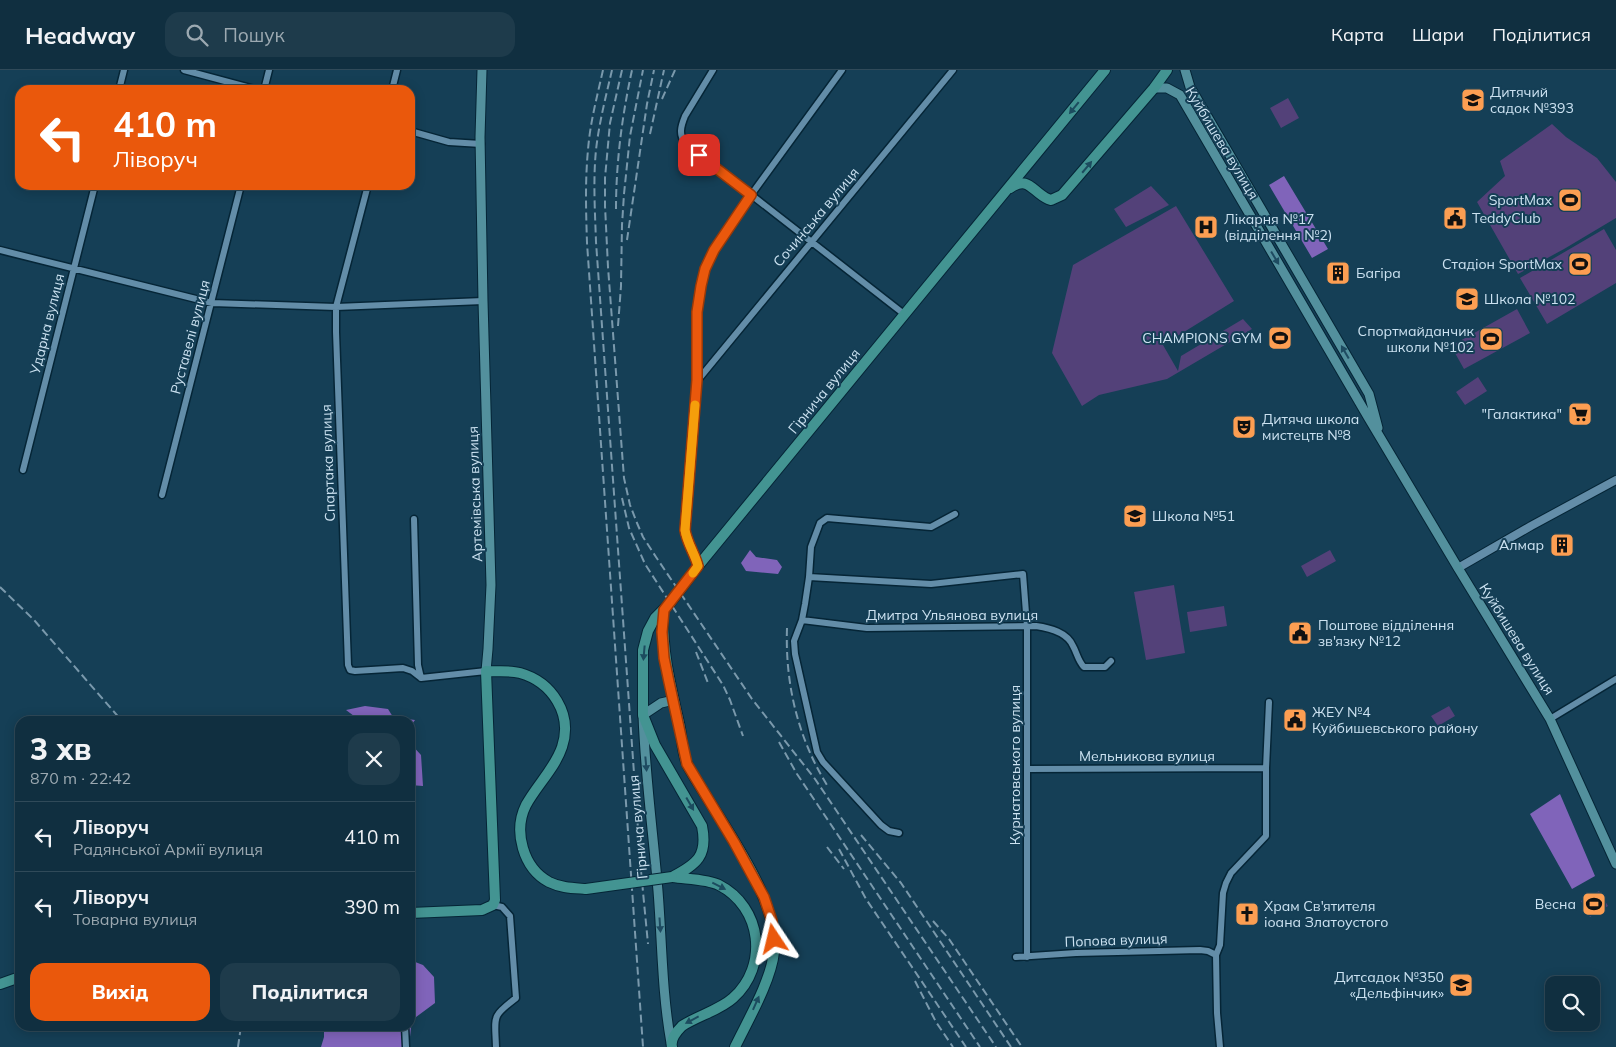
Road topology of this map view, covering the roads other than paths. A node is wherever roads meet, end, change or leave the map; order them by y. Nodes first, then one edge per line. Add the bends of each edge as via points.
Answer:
1 (124, 70) edge
2 (184, 70) edge
3 (269, 70) edge
4 (397, 70) edge
5 (482, 70) edge
6 (713, 70) edge
7 (842, 70) edge
8 (953, 70) edge
9 (1105, 70) edge
10 (1167, 70) edge
11 (1185, 70) edge
12 (120, 85) edge
13 (240, 85) edge
14 (265, 85) edge
15 (393, 85) edge
16 (1190, 87) junction
17 (1154, 88) junction
18 (1180, 94) junction
19 (415, 132) edge
20 (480, 144) junction
21 (1028, 164) junction
22 (1030, 186) junction
23 (94, 190) edge
24 (240, 190) edge
25 (367, 190) edge
26 (1007, 190) junction
27 (751, 195) junction
28 (811, 242) junction
29 (0, 250) edge
30 (74, 269) junction
31 (483, 301) junction
32 (212, 303) junction
33 (336, 307) junction
34 (904, 314) junction
35 (697, 380) junction
36 (1370, 394) junction
37 (1358, 400) junction
38 (1380, 435) junction
39 (23, 470) dead end
40 (1616, 480) edge
41 (162, 495) dead end
42 (954, 514) dead end
43 (414, 519) dead end
44 (698, 566) junction
45 (1458, 568) junction
46 (809, 577) junction
47 (664, 610) junction
48 (802, 620) junction
49 (1027, 626) junction
50 (1111, 661) dead end
51 (486, 671) junction
52 (421, 678) junction
53 (1616, 679) edge
54 (674, 700) junction
55 (1269, 702) dead end
56 (643, 715) junction
57 (1550, 719) junction
58 (1266, 768) junction
59 (1028, 769) junction
60 (899, 833) dead end
61 (1616, 864) edge
62 (672, 877) junction
63 (493, 905) junction
64 (415, 913) edge
65 (1216, 955) junction
66 (1016, 957) dead end
67 (1027, 957) junction
68 (15, 979) edge
69 (0, 984) edge
70 (405, 1031) edge
71 (671, 1045) edge
72 (406, 1047) edge
73 (496, 1047) edge
74 (735, 1047) edge
75 (1220, 1047) edge

1 - 12 street
2 - 13 street
3 - 14 street
4 - 15 street
5 - 20 main road, Артемівська вулиця
6 - 27 street via 685,116 681,138
7 - 27 street
8 - 28 street, Сочинська вулиця
9 -> 21 main road, Гірнича вулиця
10 - 17 main road
11 - 16 main road, Куйбишева вулиця
16 - 18 main road via 1182,87
36 -> 16 main road, Куйбишева вулиця
17 - 18 main road, Куйбишева вулиця via 1167,88
22 -> 17 main road via 1051,200 1062,195
18 -> 37 main road, Куйбишева вулиця
19 - 20 street via 449,142
20 - 31 main road, Артемівська вулиця
21 - 22 main road via 1026,174
21 - 26 main road, Гірнича вулиця
22 - 26 main road via 1019,183
23 - 30 street, Ударна вулиця
24 - 32 street, Руставелі вулиця
25 - 33 street, Спартака вулиця
26 - 34 main road, Гірнича вулиця
27 - 28 street
27 - 35 street via 705,269 697,312
28 - 34 street
28 - 35 street, Сочинська вулиця
29 - 30 street
30 - 32 street
30 - 39 street, Ударна вулиця
31 - 33 street
31 - 51 main road, Артемівська вулиця via 492,585
32 - 33 street
32 - 41 street, Руставелі вулиця
33 - 52 street, Спартака вулиця via 348,665 355,671 403,668
34 - 44 main road, Гірнича вулиця
35 - 44 street via 685,530
36 - 37 main road via 1367,402
36 - 38 main road, Куйбишева вулиця
37 - 38 main road, Куйбишева вулиця
38 - 45 main road, Куйбишева вулиця
40 - 45 street
42 - 46 street via 931,527 823,520 811,547
43 - 52 street
44 - 47 main road, Гірнича вулиця
45 - 57 main road, Куйбишева вулиця
46 - 48 street
46 - 49 street, Курнатовського вулиця via 932,584 1023,574
47 - 54 main road via 664,658
47 -> 56 main road, Гірнича вулиця via 648,630 643,650
48 - 49 street, Дмитра Ульянова вулиця via 867,628
48 - 60 street via 794,647 817,752 881,825
49 - 50 street, Дмитра Ульянова вулиця via 1056,630 1072,644 1084,667 1105,666
49 - 59 street, Курнатовського вулиця
51 - 52 street, Спартака вулиця
51 - 62 main road, bridge via 519,673 533,678 553,694 564,716 563,746 526,806 522,820 523,849 537,873 563,888 586,889
51 - 63 main road, Артемівська вулиця via 496,891
53 - 57 street
54 - 56 main road via 661,703
74 -> 54 main road via 770,970 774,953 772,921 764,897 687,764
55 - 58 street
56 -> 62 main road via 655,745 702,826 705,841 700,857 690,868
56 -> 71 main road, Гірнича вулиця
57 - 61 main road, Куйбишева вулиця
58 - 59 street, Мельникова вулиця
58 - 65 street via 1266,836 1231,873 1226,883 1220,946
59 - 67 street, Курнатовського вулиця
62 -> 71 main road via 717,884 735,896 750,914 757,944 756,959 744,986 732,999 682,1026
63 - 64 main road via 482,910
63 - 73 street via 502,907 510,916 516,998 496,1016
65 - 67 street, Попова вулиця via 1200,950
65 - 75 street
66 - 67 street, Попова вулиця
68 - 69 main road
70 - 72 street

